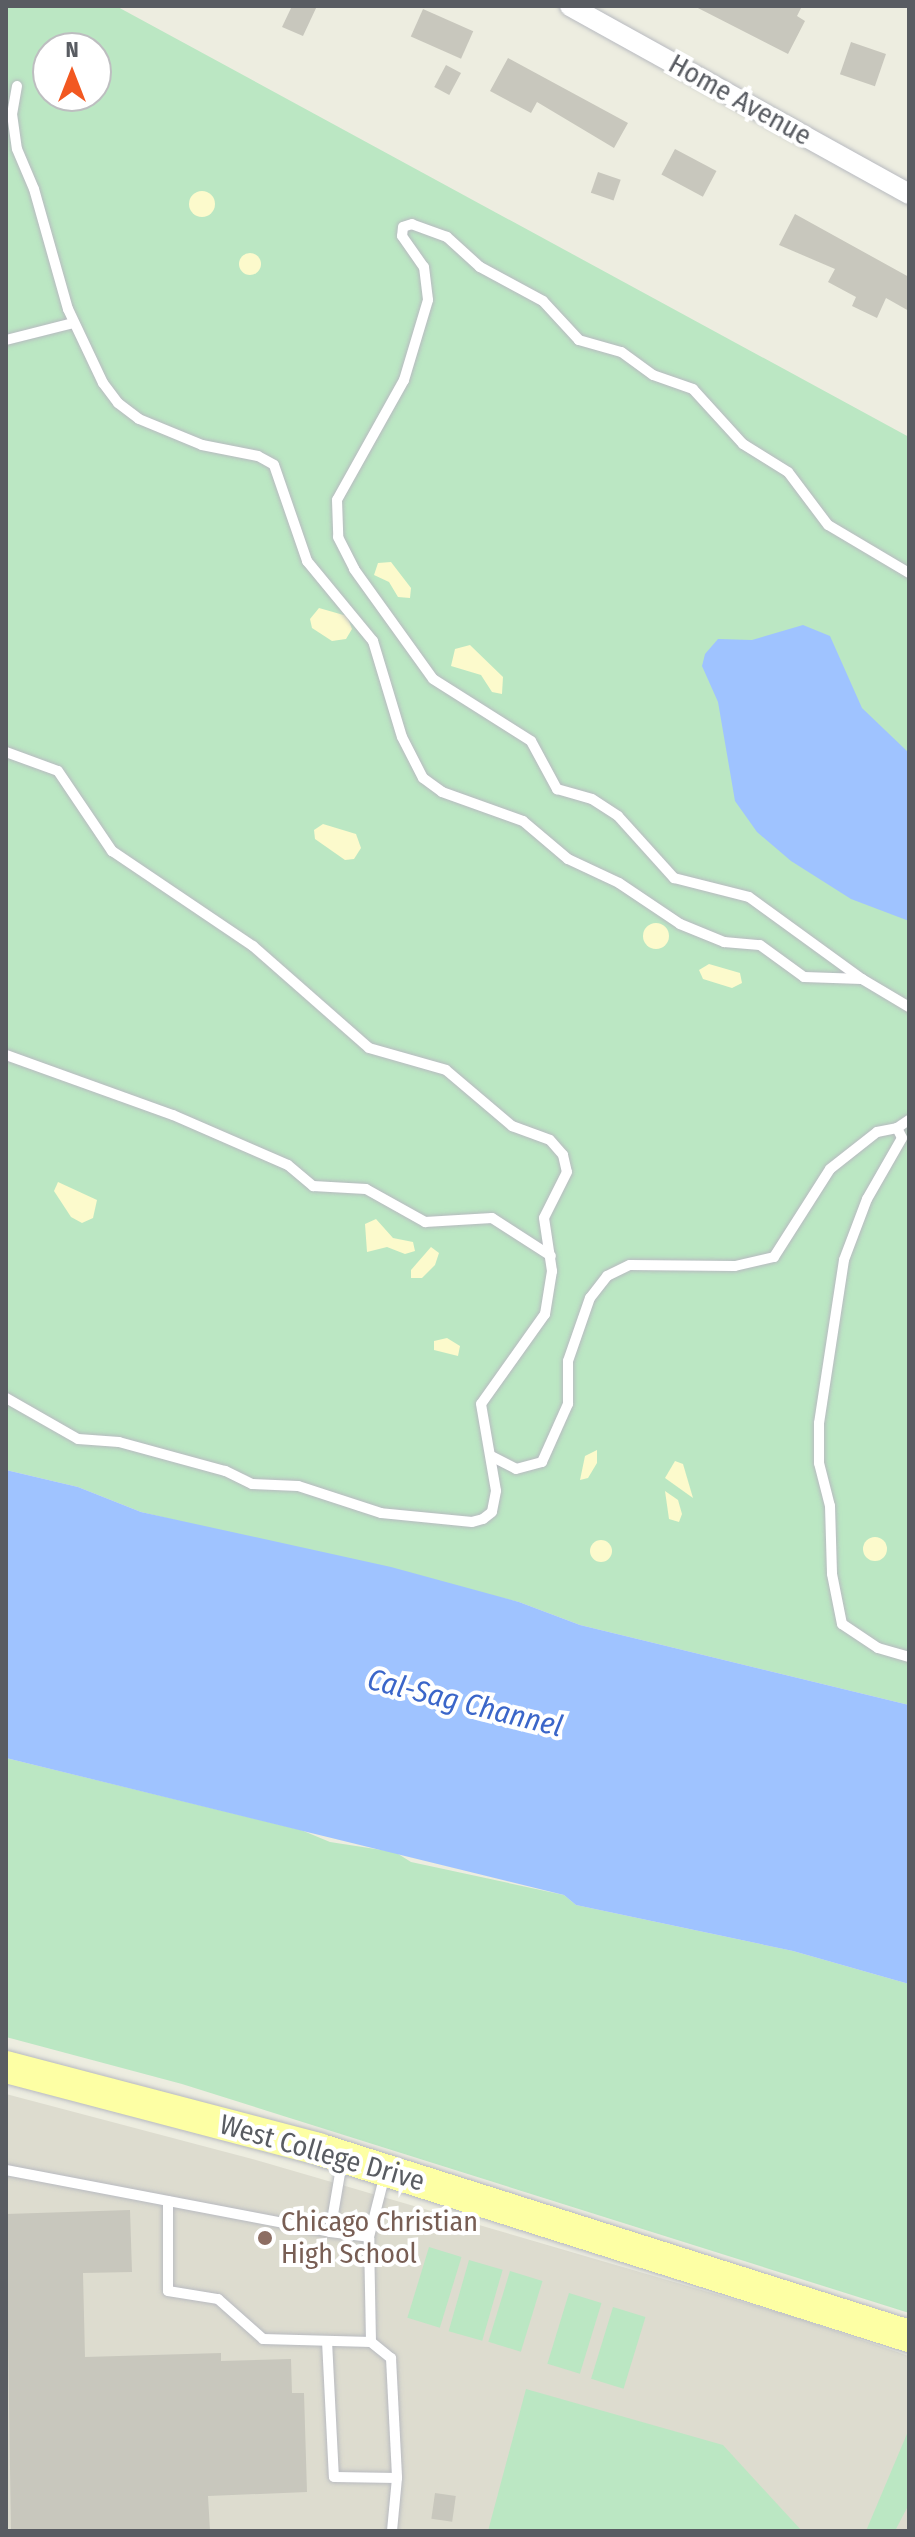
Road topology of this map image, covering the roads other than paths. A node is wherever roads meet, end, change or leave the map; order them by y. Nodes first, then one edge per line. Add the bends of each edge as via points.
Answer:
1 (570, 6) edge
2 (17, 86) dead end
3 (909, 194) edge
4 (73, 323) junction
5 (6, 340) edge
6 (909, 573) edge
7 (6, 752) edge
8 (862, 979) junction
9 (909, 1007) edge
10 (6, 1055) edge
11 (909, 1120) edge
12 (897, 1128) junction
13 (551, 1256) junction
14 (6, 1398) edge
15 (491, 1456) junction
16 (909, 1657) edge
17 (6, 2067) edge
18 (343, 2157) junction
19 (6, 2170) edge
20 (386, 2170) junction
21 (168, 2201) junction
22 (330, 2232) junction
23 (369, 2237) junction
24 (909, 2336) edge
25 (327, 2341) junction
26 (371, 2342) junction
27 (397, 2478) junction
28 (392, 2531) edge

1 - 3 street, Home Avenue
2 - 4 lane via 12,114 17,149
4 - 5 lane
4 - 8 lane via 110,394 129,413 202,445 258,456 274,465 307,561 367,629 409,754 430,785 523,821 568,859 619,883 680,924 724,942 760,945 804,977
6 - 8 lane via 828,525 788,472 743,444 693,389 653,375 621,352 579,340 543,301 480,267 447,237 412,224 403,227 402,236 424,267 428,300 404,380 337,500 338,537 354,569 433,679 531,741 557,789 592,799 618,816 674,878 749,897
7 - 13 lane via 58,771 112,851 253,946 369,1048 433,1063 512,1126 550,1140 563,1155 567,1172 544,1218
8 - 9 lane
10 - 13 lane via 257,1151 299,1172 313,1186 366,1189 425,1222 492,1218
11 - 12 lane
12 - 15 lane via 877,1132 830,1169 774,1257 735,1266 630,1265 607,1276 590,1298 568,1361 568,1404 542,1462 516,1469
12 - 16 lane via 902,1138 867,1199 844,1260 819,1423 819,1463 830,1506 832,1574 842,1624 878,1648
13 - 15 lane via 541,1324 481,1404
14 - 15 lane via 78,1439 119,1442 225,1471 252,1484 298,1486 381,1513 483,1519 496,1503
17 - 18 main road, West College Drive
18 - 20 main road, West College Drive
18 - 22 lane
19 - 21 lane
20 - 23 lane
20 - 24 main road, West College Drive
21 - 22 lane
21 - 25 lane via 168,2291 218,2299 263,2339
22 - 23 lane
23 - 26 lane
25 - 26 lane
25 - 27 lane via 334,2477
26 - 27 lane via 391,2358
27 - 28 lane

